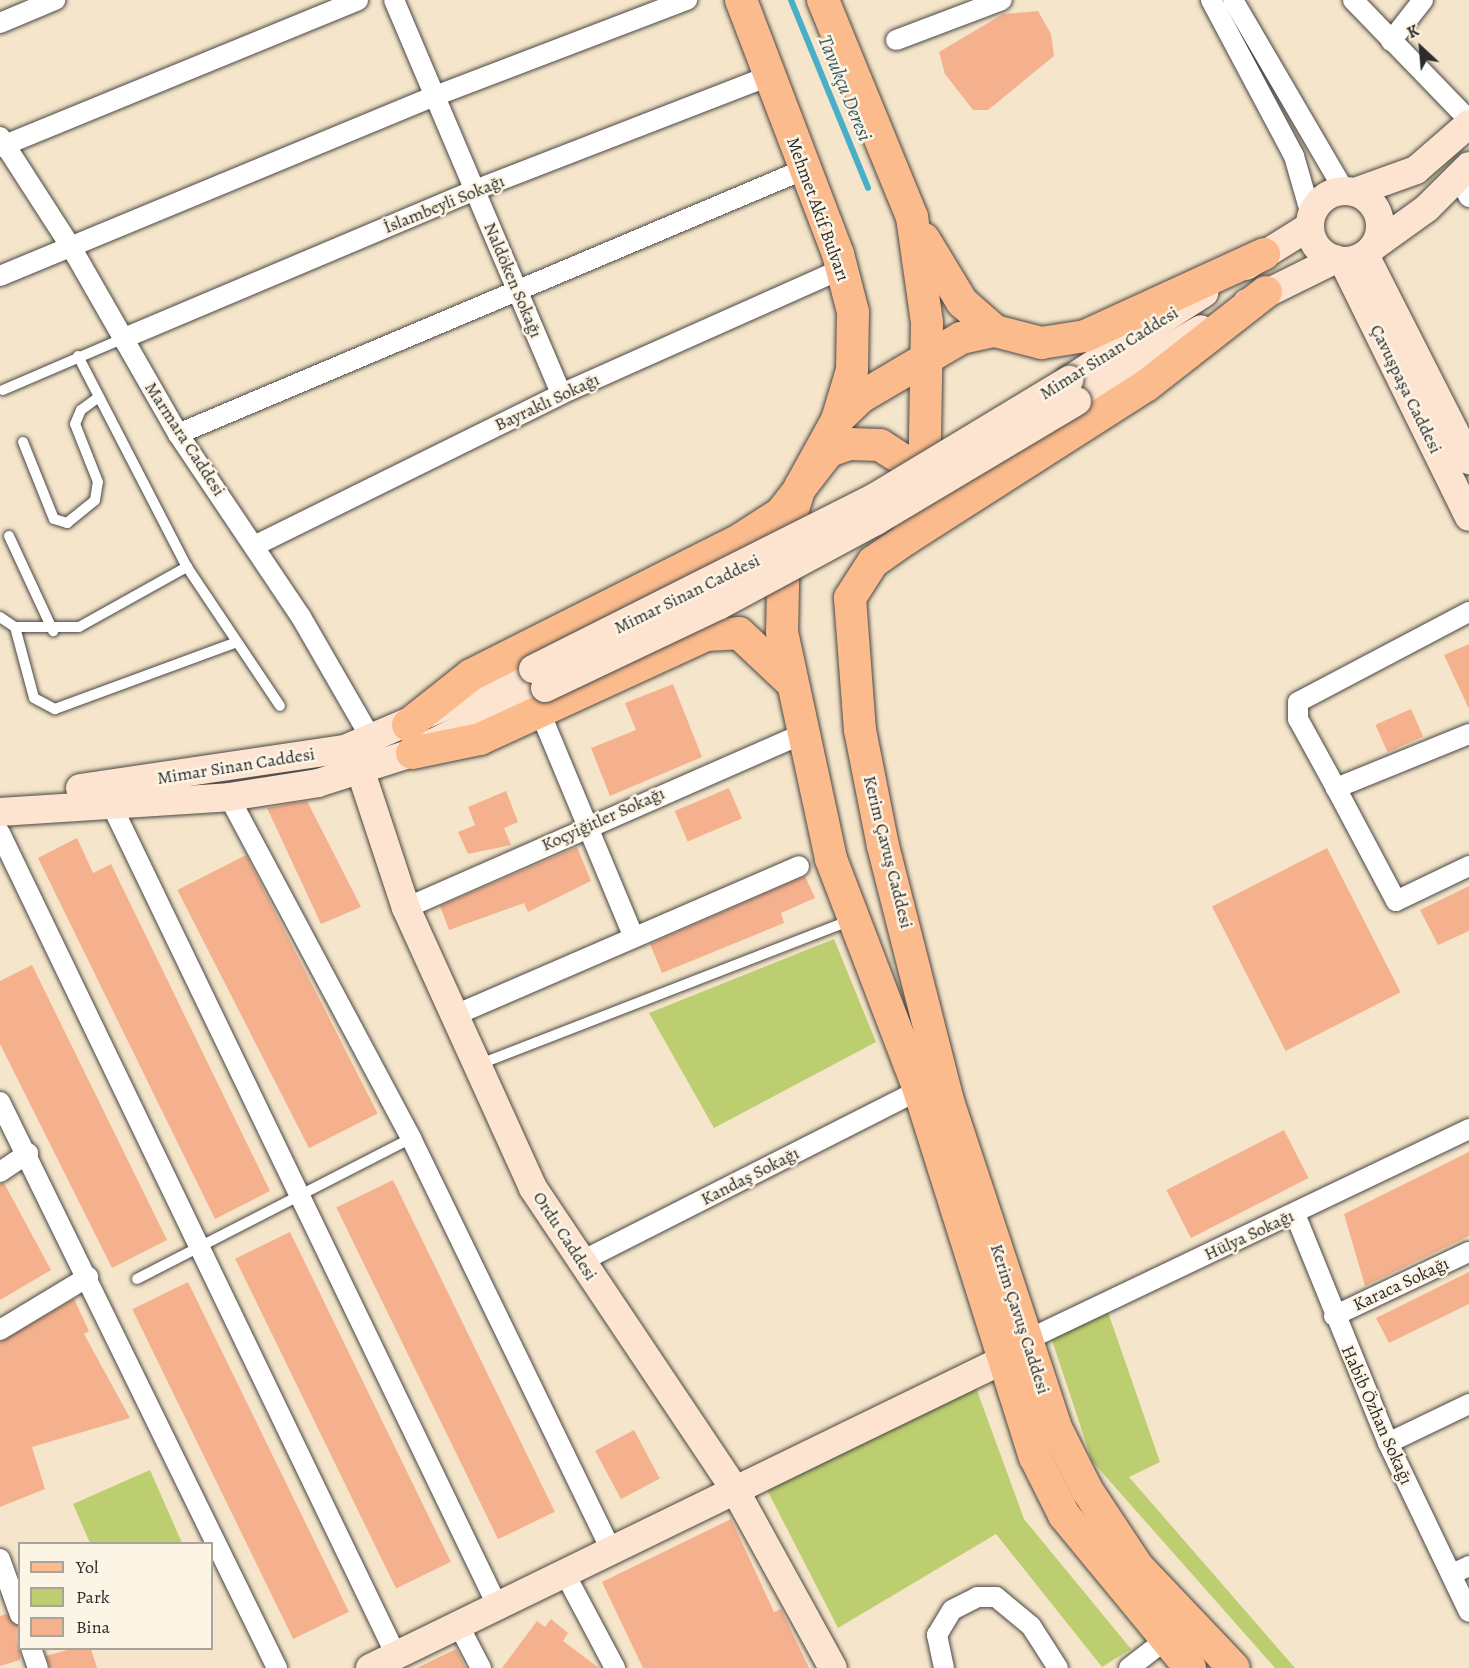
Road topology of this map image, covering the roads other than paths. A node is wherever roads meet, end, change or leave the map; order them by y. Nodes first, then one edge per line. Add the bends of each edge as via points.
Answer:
1 (55, 0) edge
2 (358, 0) edge
3 (394, 0) edge
4 (687, 0) edge
5 (741, 0) edge
6 (823, 0) edge
7 (1002, 0) edge
8 (1211, 0) edge
9 (1233, 0) edge
10 (1353, 0) edge
11 (1423, 0) edge
12 (0, 22) edge
13 (896, 40) dead end
14 (1391, 41) junction
15 (769, 76) junction
16 (435, 96) junction
17 (1469, 122) edge
18 (2, 143) edge
19 (805, 169) junction
20 (1466, 180) edge
21 (475, 190) junction
22 (1350, 191) junction
23 (912, 217) junction
24 (1310, 220) junction
25 (71, 247) junction
26 (1264, 254) junction
27 (1354, 255) junction
28 (842, 269) junction
29 (0, 276) edge
30 (516, 289) junction
31 (1266, 292) junction
32 (995, 331) junction
33 (122, 339) junction
34 (78, 356) junction
35 (927, 359) junction
36 (3, 390) dead end
37 (1073, 391) junction
38 (561, 394) junction
39 (99, 397) junction
40 (837, 420) junction
41 (178, 434) junction
42 (23, 442) dead end
43 (1469, 460) edge
44 (800, 487) junction
45 (924, 488) junction
46 (1469, 517) edge
47 (9, 536) dead end
48 (906, 539) junction
49 (256, 545) junction
50 (187, 567) junction
51 (1469, 612) edge
52 (0, 617) edge
53 (15, 627) junction
54 (53, 631) junction
55 (237, 642) junction
56 (792, 683) junction
57 (539, 690) junction
58 (280, 706) dead end
59 (802, 734) junction
60 (1469, 734) edge
61 (410, 739) junction
62 (372, 740) junction
63 (361, 772) junction
64 (1336, 788) junction
65 (0, 792) edge
66 (229, 797) junction
67 (111, 804) junction
68 (0, 812) edge
69 (584, 826) junction
70 (0, 833) edge
71 (799, 866) dead end
72 (1469, 866) edge
73 (406, 908) junction
74 (855, 928) junction
75 (633, 935) junction
76 (909, 936) junction
77 (453, 1016) junction
78 (477, 1066) junction
79 (919, 1090) junction
80 (0, 1102) edge
81 (1469, 1129) edge
82 (411, 1138) junction
83 (28, 1153) junction
84 (0, 1172) edge
85 (300, 1195) junction
86 (1295, 1214) junction
87 (200, 1247) junction
88 (1469, 1252) edge
89 (580, 1262) junction
90 (88, 1277) junction
91 (137, 1279) dead end
92 (1334, 1316) junction
93 (0, 1330) edge
94 (1016, 1350) junction
95 (1469, 1404) edge
96 (1388, 1443) junction
97 (734, 1488) junction
98 (610, 1548) junction
99 (0, 1559) edge
100 (1461, 1570) edge
101 (564, 1572) junction
102 (497, 1605) junction
103 (18, 1609) edge
104 (1469, 1612) edge
105 (458, 1624) junction
106 (1164, 1641) junction
107 (32, 1650) edge
108 (396, 1655) junction
109 (38, 1668) edge
110 (277, 1668) edge
111 (370, 1668) edge
112 (481, 1668) edge
113 (615, 1668) edge
114 (833, 1668) edge
115 (944, 1668) edge
116 (1058, 1668) edge
117 (1129, 1668) edge
118 (1190, 1668) edge
119 (1234, 1668) edge

1 - 12 street
2 - 18 street
3 - 16 street, Naldöken Sokağı
4 - 16 street
5 - 15 main road, Mehmet Akif Bulvarı
6 - 23 main road, Kerim Çavuş Caddesi
7 - 13 street
8 - 24 street via 1294,156
9 - 22 street
10 - 14 street
11 - 14 street
14 - 17 street
15 - 19 main road, Mehmet Akif Bulvarı
15 - 21 street, İslambeyli Sokağı
16 - 21 street, Naldöken Sokağı
16 - 25 street
17 - 22 main road via 1416,170
18 - 25 street, Marmara Caddesi
19 - 28 main road, Mehmet Akif Bulvarı
19 - 30 street
20 - 27 main road
21 - 30 street, Naldöken Sokağı
21 - 33 street, İslambeyli Sokağı
22 - 24 main road via 1324,198
22 - 27 main road via 1379,214
23 - 32 main road via 962,302
23 - 35 main road, Kerim Çavuş Caddesi via 922,269
24 - 26 main road, Mimar Sinan Caddesi
24 - 27 main road via 1316,245
25 - 29 street
25 - 33 street, Marmara Caddesi
26 - 32 main road via 1085,336 1041,343
26 - 37 main road, Mimar Sinan Caddesi
27 - 31 main road, Mimar Sinan Caddesi
27 - 43 main road, Çavuşpaşa Caddesi
27 - 46 main road, Çavuşpaşa Caddesi
28 - 38 street, Bayraklı Sokağı
28 - 40 main road, Mehmet Akif Bulvarı via 853,312 852,370
30 - 38 street, Naldöken Sokağı
30 - 41 street
31 - 37 main road, Mimar Sinan Caddesi
31 - 48 main road via 1137,391
32 - 35 main road via 961,338
33 - 34 lane
33 - 41 street, Marmara Caddesi
34 - 36 lane
34 - 39 lane
35 - 40 main road via 861,397
35 - 45 main road, Kerim Çavuş Caddesi
37 - 57 main road, Mimar Sinan Caddesi, bridge via 876,522 720,605
38 - 49 street, Bayraklı Sokağı
39 - 42 lane via 81,410 75,424 98,482 95,500 67,523 54,519
39 - 50 lane
40 - 44 main road, Mehmet Akif Bulvarı
41 - 49 street, Marmara Caddesi
44 - 45 main road via 829,451 849,444 880,445 898,453
44 - 56 main road, Kerim Çavuş Caddesi via 784,539 782,632
44 - 61 main road via 781,513 741,539 471,675
45 - 48 main road, Kerim Çavuş Caddesi via 924,503
47 - 54 lane
48 - 76 main road, Kerim Çavuş Caddesi via 873,562 850,598 850,618 860,730 883,846
49 - 62 street, Marmara Caddesi
50 - 54 lane via 113,612
50 - 55 lane
51 - 64 street via 1298,702 1298,719
52 - 53 lane
53 - 54 lane
53 - 55 lane via 34,698 55,709
55 - 58 lane
56 - 57 main road via 739,633 705,635
56 - 59 main road, Kerim Çavuş Caddesi
57 - 61 main road, Mimar Sinan Caddesi
57 - 61 main road via 480,739
57 - 69 street
59 - 69 street, Koçyiğitler Sokağı
59 - 74 main road, Kerim Çavuş Caddesi
60 - 64 street
61 - 62 main road, Mimar Sinan Caddesi
61 - 63 main road, Mimar Sinan Caddesi
62 - 65 main road, Mimar Sinan Caddesi via 251,765 90,787
63 - 66 main road, Mimar Sinan Caddesi
63 - 73 main road, Ordu Caddesi
64 - 72 street via 1396,901
66 - 67 main road, Mimar Sinan Caddesi
66 - 82 street
67 - 68 main road, Mimar Sinan Caddesi
67 - 85 street
69 - 73 street, Koçyiğitler Sokağı
69 - 75 street
70 - 87 street
71 - 75 street
73 - 77 main road, Ordu Caddesi
74 - 76 main road via 878,952 887,953
74 - 78 lane
74 - 79 main road, Kerim Çavuş Caddesi
75 - 77 street
76 - 94 main road, Kerim Çavuş Caddesi via 946,1098
77 - 78 main road, Ordu Caddesi
78 - 89 main road, Ordu Caddesi via 533,1188
79 - 89 street, Kandaş Sokağı
79 - 94 main road, Kerim Çavuş Caddesi
80 - 83 street
81 - 86 street, Hülya Sokağı
82 - 85 lane
82 - 98 street
83 - 84 street
83 - 90 street
85 - 87 lane
85 - 102 street
86 - 92 street, Habib Özhan Sokağı
86 - 94 street, Hülya Sokağı
87 - 91 lane
87 - 108 street
88 - 92 street, Karaca Sokağı
89 - 97 main road, Ordu Caddesi
90 - 93 street
90 - 110 street
92 - 96 street, Habib Özhan Sokağı
94 - 97 main road
94 - 106 main road, Kerim Çavuş Caddesi via 1035,1457 1064,1515
94 - 119 main road, Kerim Çavuş Caddesi via 1112,1530 1138,1567
95 - 96 street
96 - 100 street, Habib Özhan Sokağı
97 - 98 main road
97 - 114 main road, Ordu Caddesi
98 - 101 main road
99 - 103 street
100 - 104 street, Habib Özhan Sokağı
101 - 102 main road
101 - 113 street
102 - 105 main road
105 - 108 main road
105 - 112 street
106 - 117 street
106 - 118 main road, Kerim Çavuş Caddesi
107 - 109 street
108 - 111 main road
115 - 116 street via 938,1635 952,1610 977,1597 996,1597 1031,1626

